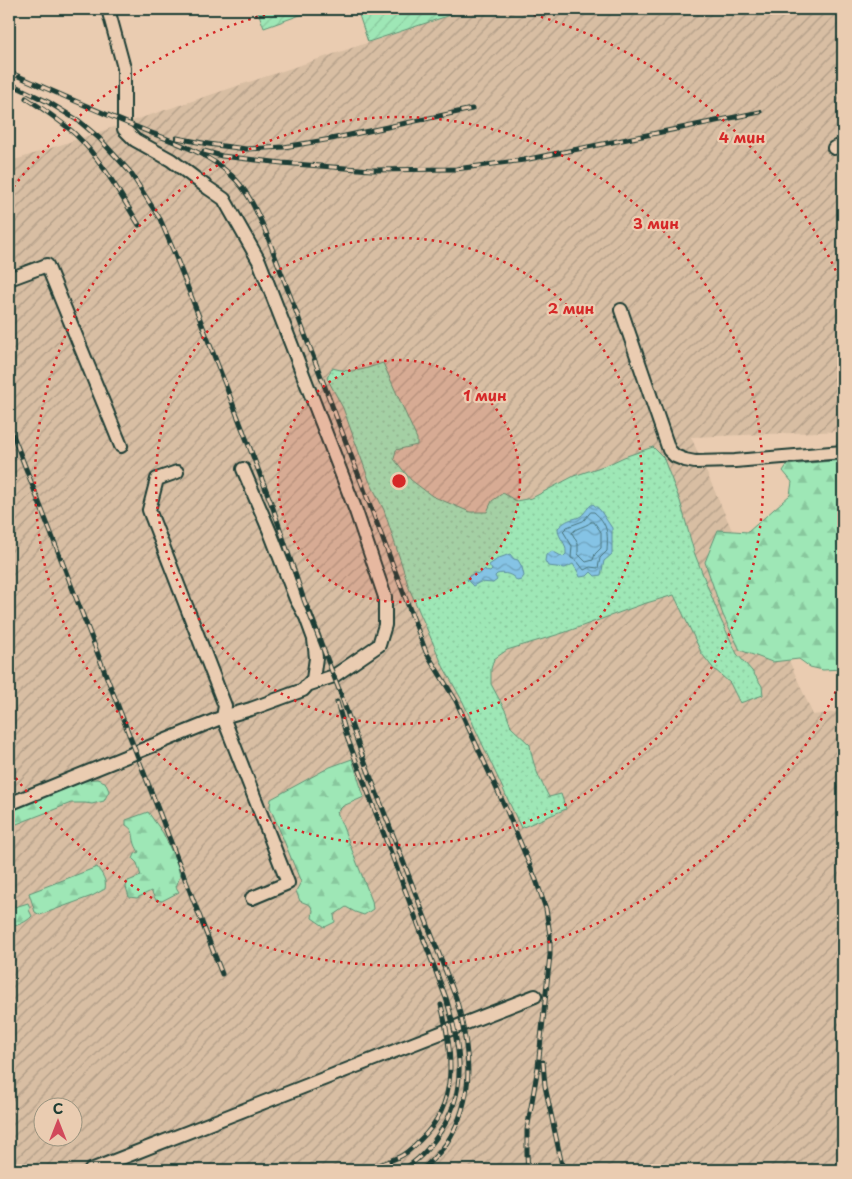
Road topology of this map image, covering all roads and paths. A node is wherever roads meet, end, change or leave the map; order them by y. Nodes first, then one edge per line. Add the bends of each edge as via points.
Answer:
1 (108, 9) edge
2 (9, 279) edge
3 (621, 310) dead end
4 (121, 446) dead end
5 (843, 452) edge
6 (243, 469) dead end
7 (177, 472) dead end
8 (308, 685) junction
9 (223, 717) junction
10 (9, 804) edge
11 (252, 898) dead end
12 (534, 996) dead end
13 (91, 1170) edge

1 - 8 street via 124,68 124,129 135,140 172,160 224,199 259,262 356,512 385,597 385,625 379,645 334,676
2 - 4 street via 47,265
3 - 5 street via 669,450 675,456 695,462
6 - 8 street via 314,639 316,658
7 - 9 street via 157,479 149,510 225,706
8 - 9 street via 303,690
9 - 10 street
9 - 11 street via 288,882
12 - 13 street

